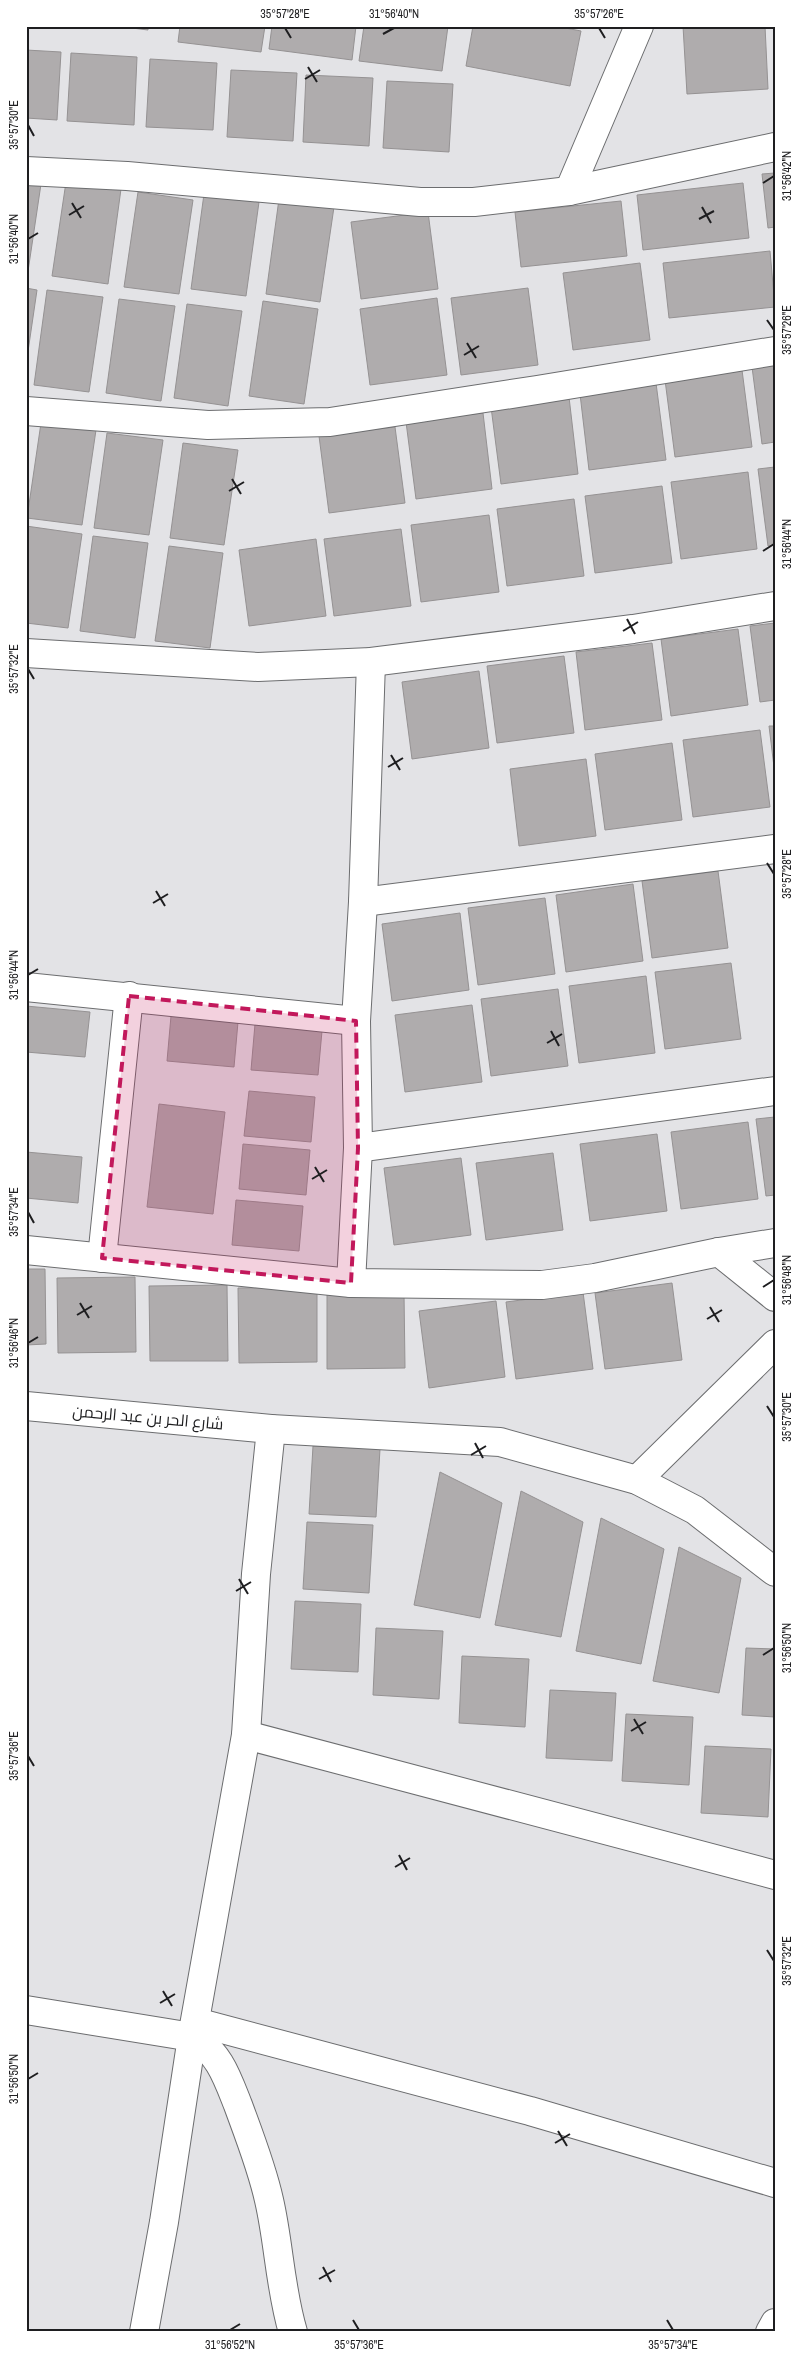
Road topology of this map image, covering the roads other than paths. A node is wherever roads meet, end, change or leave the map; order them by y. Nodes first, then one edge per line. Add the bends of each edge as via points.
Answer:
1 (639, 26) edge
2 (775, 146) edge
3 (26, 171) edge
4 (569, 191) junction
5 (775, 351) edge
6 (26, 411) edge
7 (775, 606) edge
8 (26, 653) edge
9 (371, 662) junction
10 (775, 849) edge
11 (363, 902) junction
12 (26, 987) edge
13 (129, 996) junction
14 (356, 1021) junction
15 (775, 1091) edge
16 (358, 1148) junction
17 (775, 1243) edge
18 (26, 1250) edge
19 (719, 1252) junction
20 (102, 1258) junction
21 (350, 1283) junction
22 (775, 1297) edge
23 (775, 1344) edge
24 (26, 1406) edge
25 (271, 1428) junction
26 (637, 1480) junction
27 (775, 1572) edge
28 (246, 1735) junction
29 (775, 1875) edge
30 (26, 2010) edge
31 (194, 2030) junction
32 (775, 2183) edge
33 (775, 2323) edge
34 (144, 2332) edge
35 (293, 2332) edge
36 (770, 2332) edge

1 - 4 street
2 - 4 street
3 - 4 street via 127,176 420,202 474,202
5 - 6 street via 330,422 208,424
7 - 9 street via 633,629
8 - 9 street via 258,667
9 - 11 street
10 - 11 street
11 - 14 street
12 - 13 street
13 - 14 street
13 - 20 street
14 - 16 street
15 - 16 street
16 - 21 street
17 - 19 street
18 - 20 street
19 - 21 street via 595,1278 542,1285
19 - 22 street
20 - 21 street
23 - 26 street
24 - 25 street, شارع الحر بن عبد الرحمن
25 - 26 street, شارع الحر بن عبد الرحمن via 500,1442
25 - 28 street via 256,1574
26 - 27 street, شارع الحر بن عبد الرحمن via 695,1510
28 - 29 street
28 - 31 street
30 - 31 street
31 - 32 street via 530,2112
31 - 34 street
31 - 35 street via 221,2066 247,2129 269,2199
33 - 36 street

